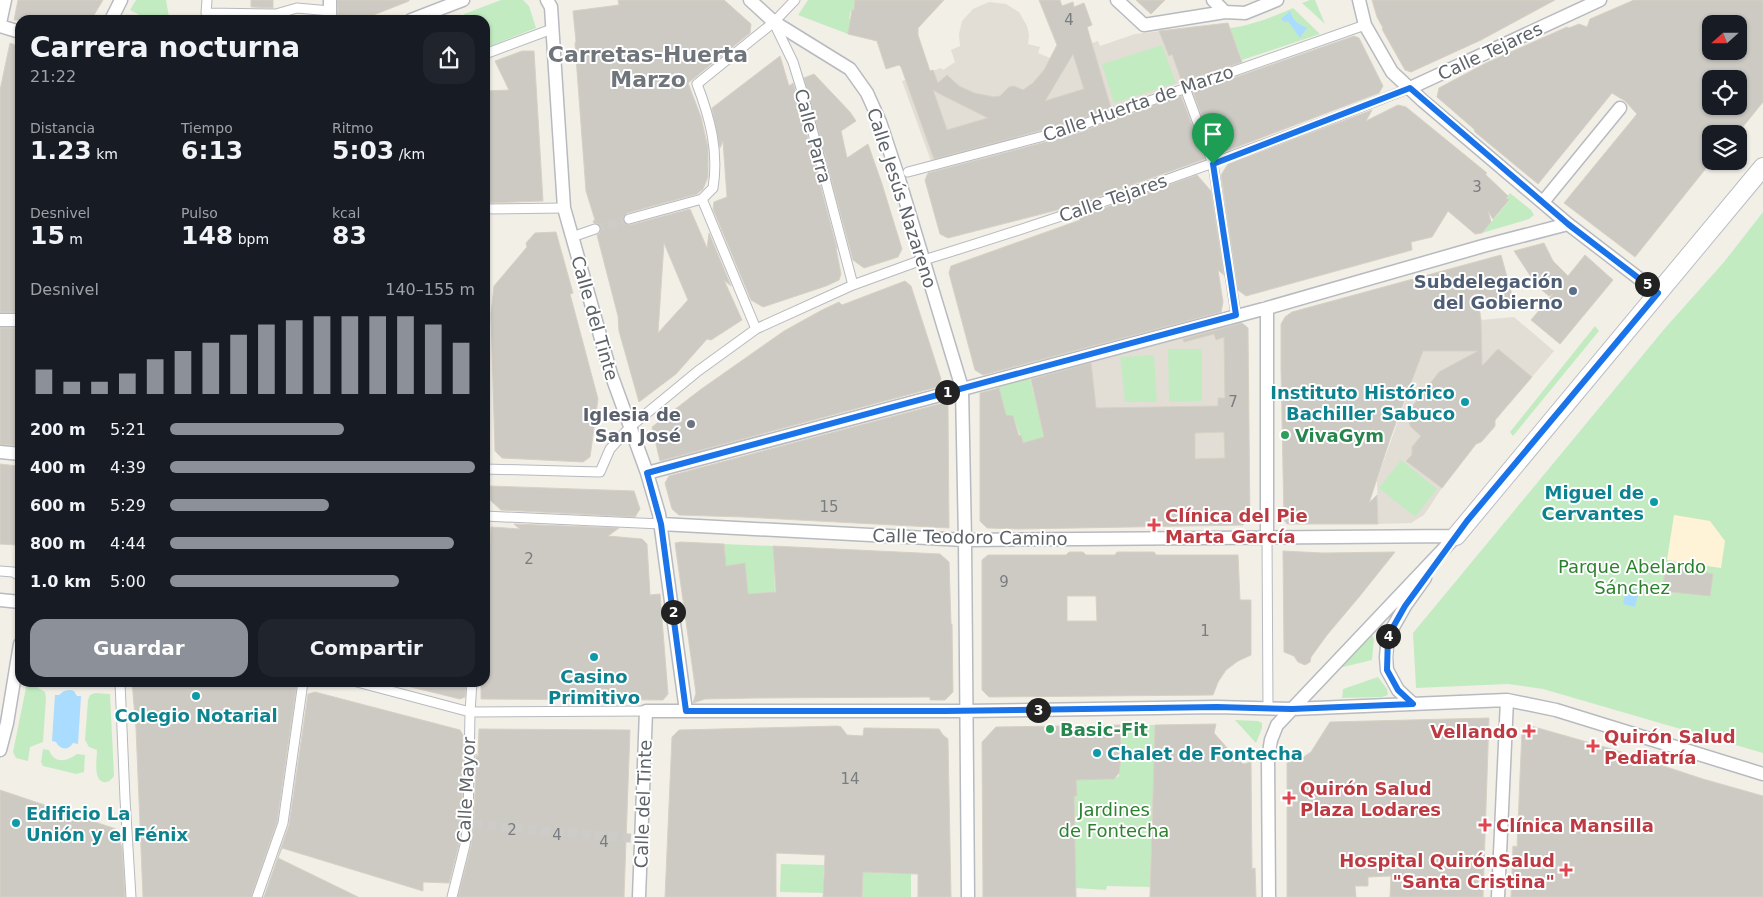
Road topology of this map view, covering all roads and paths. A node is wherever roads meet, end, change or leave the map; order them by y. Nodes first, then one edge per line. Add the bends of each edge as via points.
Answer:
1 (5, 0) edge
2 (121, 0) edge
3 (207, 0) edge
4 (463, 0) edge
5 (750, 0) edge
6 (795, 0) edge
7 (1117, 0) edge
8 (1213, 0) edge
9 (1277, 0) edge
10 (1360, 0) edge
11 (1600, 0) edge
12 (549, 2) edge
13 (445, 3) edge
14 (1583, 4) edge
15 (330, 10) edge
16 (1226, 12) junction
17 (114, 15) edge
18 (421, 15) edge
19 (774, 22) junction
20 (0, 25) edge
21 (1365, 25) junction
22 (552, 29) junction
23 (15, 30) edge
24 (490, 52) edge
25 (1185, 88) junction
26 (1410, 88) junction
27 (1620, 108) dead end
28 (1213, 164) junction
29 (1763, 167) edge
30 (908, 172) dead end
31 (702, 199) junction
32 (1543, 202) junction
33 (564, 208) junction
34 (490, 209) edge
35 (629, 219) tunnel mouth
36 (1568, 224) junction
37 (595, 230) tunnel mouth
38 (572, 237) junction
39 (853, 285) junction
40 (1658, 293) junction
41 (1267, 308) junction
42 (1236, 315) junction
43 (0, 320) edge
44 (15, 320) edge
45 (756, 328) junction
46 (962, 388) junction
47 (630, 427) junction
48 (0, 452) edge
49 (15, 454) edge
50 (490, 469) edge
51 (647, 473) junction
52 (490, 516) edge
53 (661, 524) junction
54 (1456, 536) junction
55 (1267, 538) junction
56 (965, 540) junction
57 (0, 571) edge
58 (15, 573) edge
59 (0, 600) edge
60 (15, 602) edge
61 (15, 674) edge
62 (120, 687) edge
63 (302, 687) edge
64 (376, 687) edge
65 (472, 687) edge
66 (1507, 700) junction
67 (1413, 704) junction
68 (1268, 708) junction
69 (1292, 709) junction
70 (966, 710) junction
71 (646, 711) junction
72 (686, 711) junction
73 (470, 712) junction
74 (0, 750) edge
75 (1763, 774) edge
76 (132, 897) edge
77 (257, 897) edge
78 (452, 897) edge
79 (639, 897) edge
80 (968, 897) edge
81 (1269, 897) edge
82 (1498, 897) edge

1 - 20 street
2 - 17 street
3 - 15 street via 206,13 276,14 297,8
4 - 13 street
5 - 19 street, Calle Parra
6 - 19 street
7 - 16 street via 1144,25
8 - 16 street
9 - 16 street via 1245,13
10 - 21 street
11 - 14 street, Calle Tejares
12 - 22 street, Calle del Tinte
13 - 18 street
14 - 26 street, Calle Tejares
19 - 31 street via 697,84 712,131 716,158 713,188
19 - 39 street, Calle Parra via 793,62 802,91
19 - 46 street, Calle Jesús Nazareno via 850,69 867,93 892,158
20 - 23 street
21 - 25 street, Calle Huerta de Marzo
21 - 26 street via 1392,72
22 - 24 street
22 - 33 street, Calle del Tinte
25 - 28 street
25 - 30 street, Calle Huerta de Marzo via 1070,129
26 - 28 street, Calle Tejares
26 - 32 street
27 - 32 street
28 - 39 street, Calle Tejares
28 - 42 street
29 - 40 main road
31 - 35 street
31 - 45 street
32 - 36 street
33 - 34 street
33 - 38 street, Calle del Tinte
36 - 40 street
36 - 41 street
37 - 38 street
38 - 47 street, Calle del Tinte via 611,374
39 - 45 street, Calle Tejares
40 - 54 main road
41 - 42 street
41 - 55 street
42 - 46 street
43 - 44 street
45 - 47 street, Calle Tejares
46 - 51 street
46 - 56 street, Calle Jesús Nazareno
47 - 50 street, Calle Tejares via 610,449 600,472
47 - 51 street, Calle del Tinte
48 - 49 street
51 - 53 street, Calle del Tinte
52 - 53 street, Calle Teodoro Camino
53 - 56 street, Calle Teodoro Camino
53 - 72 street, Calle del Tinte
54 - 55 street, Calle Teodoro Camino
54 - 67 street via 1405,606 1388,636 1387,670 1398,690
54 - 69 street
55 - 56 street, Calle Teodoro Camino
55 - 68 street
56 - 70 street, Calle Jesús Nazareno
57 - 58 street
59 - 60 street
61 - 74 street
62 - 76 street
63 - 77 street via 283,823
64 - 73 street
65 - 73 street, Calle Mayor
66 - 67 street
66 - 75 street via 1556,710
66 - 82 street
67 - 69 street
68 - 69 street
68 - 70 street
69 - 81 street via 1277,725 1268,759
70 - 72 street
70 - 80 street, Calle Jesús Nazareno
71 - 72 street
71 - 73 street
71 - 79 street, Calle del Tinte
73 - 78 street, Calle Mayor via 471,823

